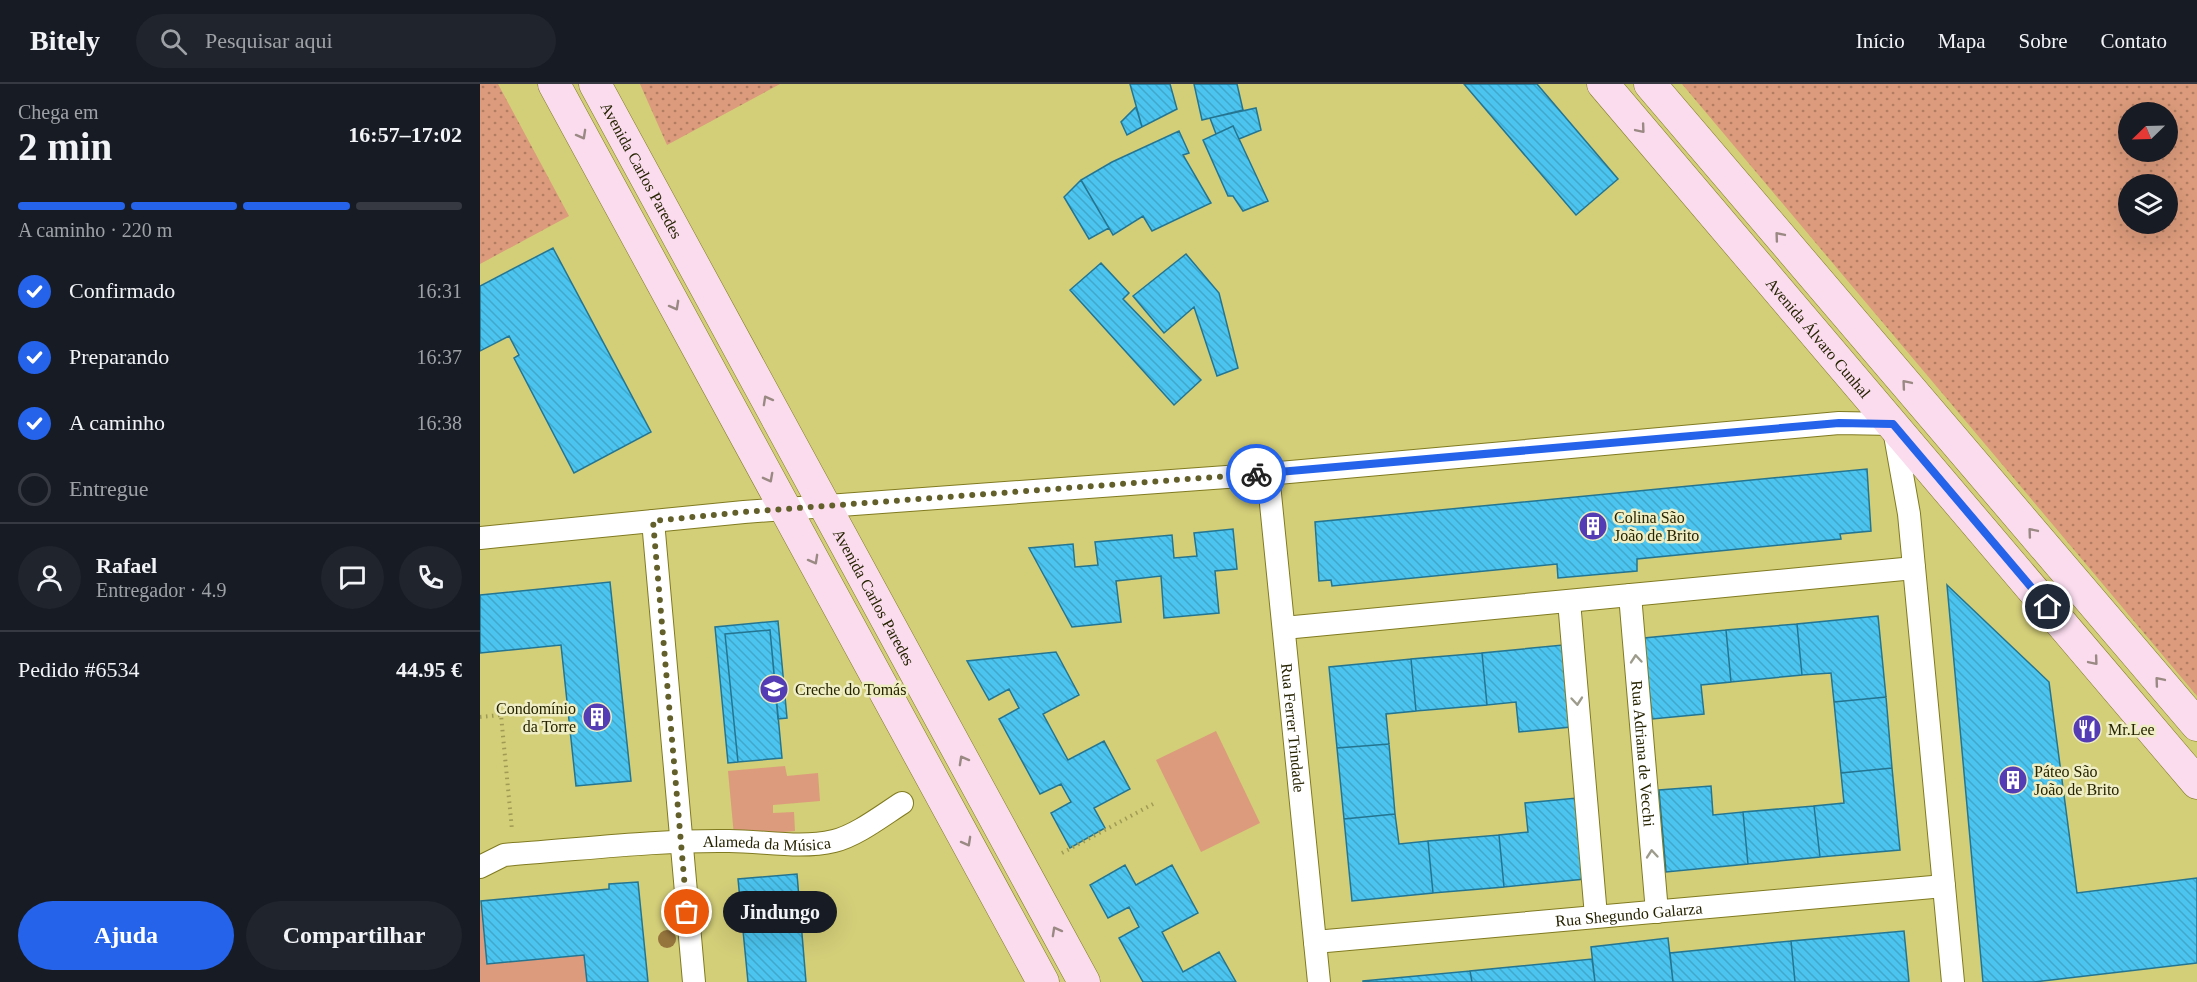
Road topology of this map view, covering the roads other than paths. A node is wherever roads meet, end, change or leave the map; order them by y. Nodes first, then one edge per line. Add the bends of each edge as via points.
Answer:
1 (554, 84) edge
2 (595, 84) edge
3 (1603, 84) edge
4 (1650, 84) edge
5 (1893, 424) junction
6 (1268, 474) junction
7 (1958, 501) junction
8 (825, 506) junction
9 (786, 509) junction
10 (1909, 514) junction
11 (653, 521) junction
12 (480, 538) edge
13 (1914, 568) junction
14 (1630, 595) junction
15 (1569, 601) junction
16 (1284, 628) junction
17 (2197, 725) edge
18 (2197, 783) edge
19 (902, 803) dead end
20 (680, 842) junction
21 (480, 867) edge
22 (1944, 886) junction
23 (1657, 912) junction
24 (1596, 916) junction
25 (1315, 942) junction
26 (694, 982) edge
27 (1043, 982) edge
28 (1084, 982) edge
29 (1319, 982) edge
30 (1953, 982) edge

1 -> 9 street
8 -> 2 street, Avenida Carlos Paredes
3 -> 5 street, Avenida Álvaro Cunhal
17 -> 4 street
5 - 6 street via 1839,423
5 - 7 street, Avenida Álvaro Cunhal
5 - 10 street
6 - 8 street
6 - 16 street, Rua Ferrer Trindade
7 - 10 street via 1935,488 1924,490 1916,496
7 -> 18 street, Avenida Álvaro Cunhal
8 - 9 street
28 -> 8 street, Avenida Carlos Paredes
9 - 11 street
9 -> 27 street
10 - 13 street
11 - 12 street
11 - 20 street
13 - 14 street
13 - 22 street
14 - 15 street
23 -> 14 street, Rua Adriana de Vecchi
15 - 16 street
15 -> 24 street
16 - 25 street, Rua Ferrer Trindade
19 - 20 street, Alameda da Música via 837,841 785,845
20 - 21 street, Alameda da Música via 504,855
20 - 26 street
22 - 23 street, Rua Shegundo Galarza
22 - 30 street
23 - 24 street, Rua Shegundo Galarza
24 - 25 street, Rua Shegundo Galarza
25 - 29 street, Rua Ferrer Trindade

